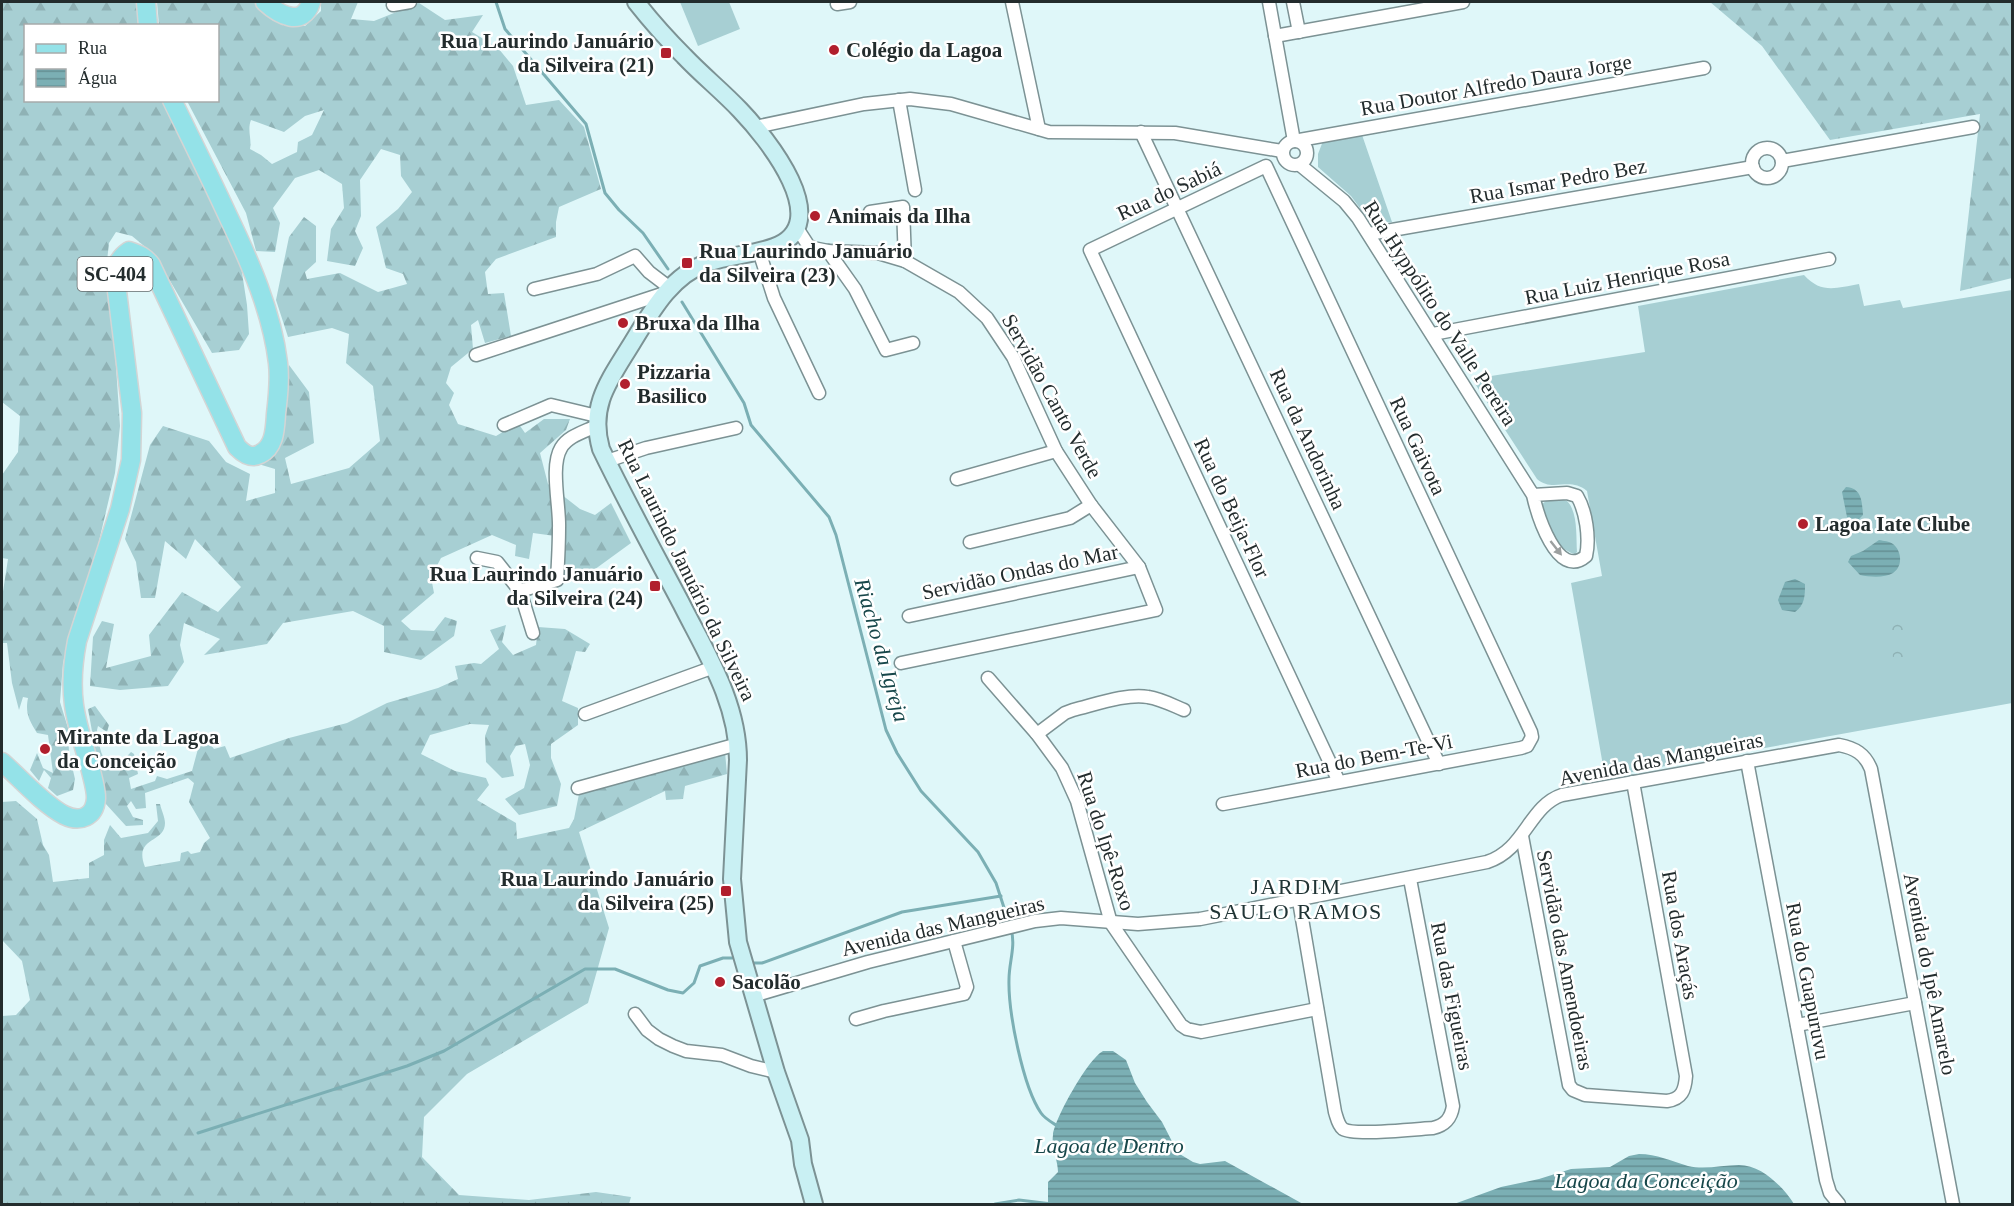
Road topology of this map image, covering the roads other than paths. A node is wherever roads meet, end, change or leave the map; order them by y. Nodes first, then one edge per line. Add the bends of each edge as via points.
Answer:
1 (146, 2) edge
2 (265, 2) edge
3 (311, 2) edge
4 (410, 2) edge
5 (636, 2) edge
6 (850, 2) edge
7 (1012, 2) edge
8 (1269, 2) edge
9 (1293, 2) edge
10 (1463, 2) edge
11 (393, 4) dead end
12 (837, 4) dead end
13 (148, 24) edge
14 (1299, 32) junction
15 (1275, 36) junction
16 (1704, 68) dead end
17 (899, 100) junction
18 (173, 102) edge
19 (755, 127) junction
20 (1973, 127) dead end
21 (1040, 129) junction
22 (1141, 132) junction
23 (1294, 141) junction
24 (1282, 151) junction
25 (1782, 161) junction
26 (1300, 165) junction
27 (1266, 166) joint
28 (1753, 167) junction
29 (915, 189) dead end
30 (1177, 208) junction
31 (870, 212) dead end
32 (797, 228) junction
33 (1369, 234) junction
34 (1090, 250) joint
35 (759, 251) junction
36 (828, 251) junction
37 (1829, 259) dead end
38 (905, 261) junction
39 (534, 289) dead end
40 (668, 290) junction
41 (1433, 334) junction
42 (913, 343) dead end
43 (476, 355) dead end
44 (819, 393) dead end
45 (596, 421) junction
46 (504, 425) dead end
47 (736, 428) dead end
48 (1056, 451) junction
49 (607, 461) junction
50 (957, 479) dead end
51 (1533, 495) junction
52 (1091, 505) junction
53 (970, 542) dead end
54 (477, 558) dead end
55 (1139, 567) junction
56 (520, 591) junction
57 (909, 616) dead end
58 (533, 633) dead end
59 (901, 663) dead end
60 (714, 667) junction
61 (988, 678) dead end
62 (1184, 710) dead end
63 (585, 714) dead end
64 (1037, 734) junction
65 (1530, 742) joint
66 (738, 744) junction
67 (1861, 753) joint
68 (1747, 761) junction
69 (2, 762) edge
70 (1439, 764) junction
71 (1339, 782) junction
72 (1633, 782) junction
73 (578, 788) dead end
74 (1222, 804) dead end
75 (1522, 836) junction
76 (1410, 879) junction
77 (1299, 901) junction
78 (1111, 923) junction
79 (954, 940) junction
80 (753, 996) junction
81 (1915, 1003) junction
82 (1317, 1009) junction
83 (635, 1014) dead end
84 (856, 1019) dead end
85 (1797, 1025) junction
86 (776, 1072) junction
87 (1573, 1090) joint
88 (814, 1204) edge
89 (1839, 1204) edge
90 (1953, 1204) edge

1 - 13 main road
2 - 3 main road via 291,17 306,12
4 - 11 street
5 - 19 main road
6 - 12 street
7 - 21 street
8 - 15 street
9 - 14 street
10 - 14 street
14 - 15 street
15 - 23 street
16 - 23 street, Rua Doutor Alfredo Daura Jorge
17 - 19 street
17 - 21 street via 951,104
17 - 29 street
18 - 69 main road, SC-404 via 259,287 278,362 273,436 264,453 254,457 237,447 151,265 137,253 129,251 122,256 115,275 132,413 131,460 120,509 77,641 72,678 74,705 95,789 94,808 83,819 64,815
19 - 32 main road via 795,193 800,218
20 - 25 street
21 - 22 street via 1063,133
22 - 24 street
22 - 30 street, Rua da Andorinha
23 - 24 street
23 - 26 street via 1307,150
24 - 26 street via 1289,165
25 - 28 street via 1780,171 1772,177 1759,175
25 - 28 street via 1775,150 1762,149 1753,158
26 - 33 street, Rua Hyppólito do Valle Pereira via 1344,201
27 - 30 street, Rua do Sabiá
27 - 65 street, Rua Gaivota via 1531,732
28 - 33 street, Rua Ismar Pedro Bez
30 - 34 street, Rua do Sabiá
30 - 70 street, Rua da Andorinha
31 - 38 street via 903,207
32 - 35 main road via 782,244
32 - 36 street, Servidão Canto Verde via 813,248
33 - 41 street, Rua Hyppólito do Valle Pereira
34 - 71 street, Rua do Beija-Flor
35 - 40 main road via 703,265
35 - 44 street via 774,297
36 - 38 street, Servidão Canto Verde via 864,251
36 - 42 street via 855,289 886,350
37 - 41 street, Rua Luiz Henrique Rosa
38 - 48 street, Servidão Canto Verde via 953,288 987,318 1017,365
39 - 40 street via 597,274 635,256
40 - 43 street
40 - 45 main road via 605,387
41 - 51 street, Rua Hyppólito do Valle Pereira
45 - 46 street via 551,405
45 - 49 main road, Rua Laurindo Januário da Silveira
45 - 56 street via 571,438 558,455 557,580
47 - 49 street
48 - 50 street
48 - 52 street, Servidão Canto Verde
49 - 60 main road, Rua Laurindo Januário da Silveira
51 -> 51 street, Rua Hyppólito do Valle Pereira via 1542,527 1563,558 1575,561 1586,556 1588,541 1576,496
52 - 53 street via 1070,518
52 - 55 street, Servidão Canto Verde
54 - 56 street via 497,562
55 - 57 street, Servidão Ondas do Mar
55 - 59 street, Servidão Canto Verde via 1156,610
56 - 58 street
60 - 63 street
60 - 66 main road, Rua Laurindo Januário da Silveira via 731,708
61 - 64 street, Rua do Ipê-Roxo
62 - 64 street via 1146,696 1133,696 1073,710
64 - 78 street, Rua do Ipê-Roxo via 1070,782
65 - 70 street, Rua do Bem-Te-Vi via 1521,748
66 - 73 street
66 - 80 main road, Rua Laurindo Januário da Silveira via 733,899 738,942
67 - 68 street, Avenida das Mangueiras via 1839,745
67 - 81 street, Avenida do Ipê Amarelo via 1871,769
68 - 72 street, Avenida das Mangueiras
68 - 85 street, Rua do Guapuruvu
70 - 71 street, Rua do Bem-Te-Vi
71 - 74 street, Rua do Bem-Te-Vi
72 - 75 street, Avenida das Mangueiras via 1556,797
72 - 87 street, Rua dos Araçás via 1685,1087 1675,1100 1667,1101 1585,1095
75 - 76 street, Avenida das Mangueiras via 1496,860
75 - 87 street, Servidão das Amendoeiras
76 - 77 street, Avenida das Mangueiras
76 - 82 street, Rua das Figueiras via 1453,1106 1448,1120 1433,1128 1358,1132 1343,1128 1335,1112
77 - 78 street, Avenida das Mangueiras via 1200,919
77 - 82 street
78 - 79 street, Avenida das Mangueiras via 1061,918
78 - 82 street, Rua do Ipê-Roxo via 1187,1029 1200,1032
79 - 80 street, Avenida das Mangueiras
79 - 84 street via 968,987 964,994
80 - 86 main road, Rua Laurindo Januário da Silveira
81 - 85 street
81 - 90 street, Avenida do Ipê Amarelo
83 - 86 street via 647,1030 673,1046 722,1055
85 - 89 street, Rua do Guapuruvu via 1826,1180
86 - 88 main road, Rua Laurindo Januário da Silveira via 800,1140

